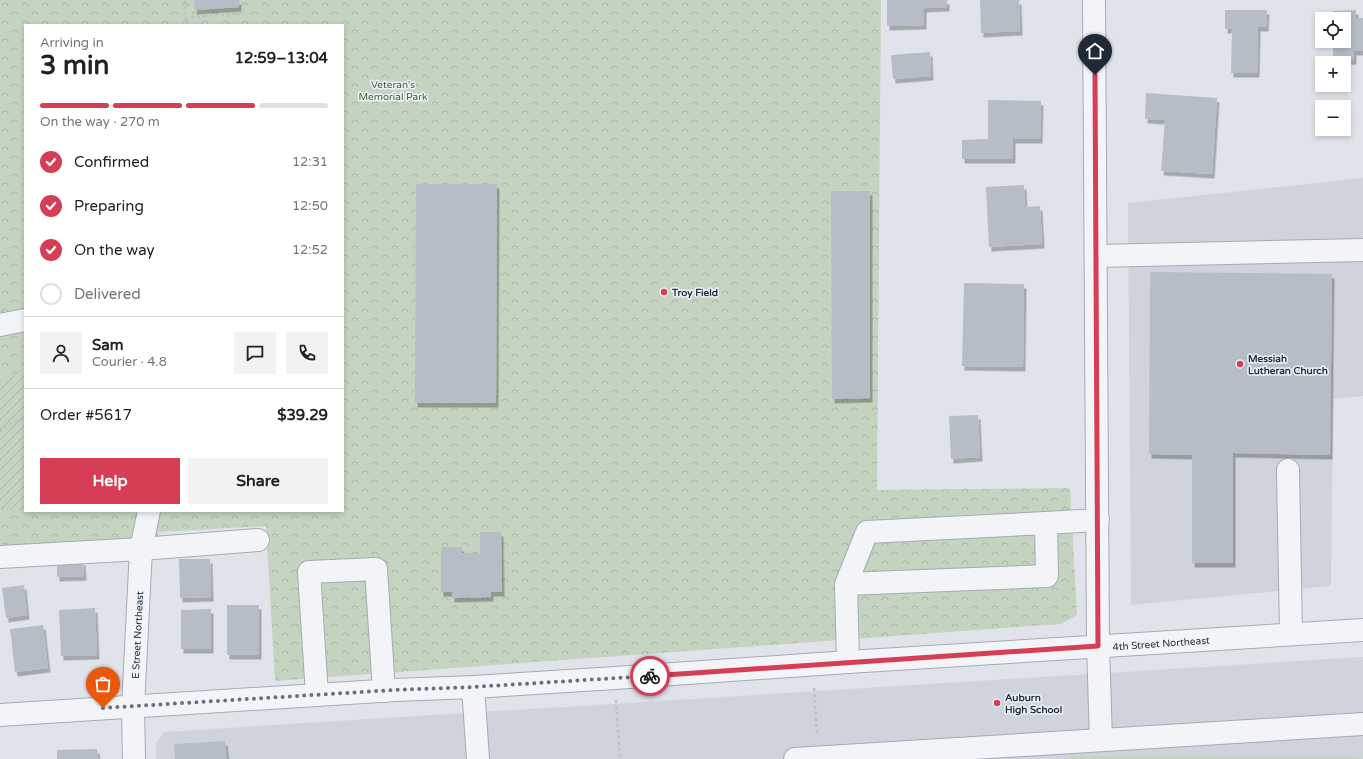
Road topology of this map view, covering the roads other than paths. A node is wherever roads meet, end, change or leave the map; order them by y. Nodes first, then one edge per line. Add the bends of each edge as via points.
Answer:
1 (1094, 0) edge
2 (1363, 250) edge
3 (1096, 256) junction
4 (24, 320) edge
5 (0, 325) edge
6 (1288, 470) dead end
7 (149, 512) edge
8 (1098, 520) junction
9 (1046, 523) junction
10 (258, 540) dead end
11 (141, 549) junction
12 (0, 557) edge
13 (846, 584) junction
14 (1363, 630) edge
15 (1291, 634) junction
16 (1098, 646) junction
17 (848, 662) junction
18 (473, 687) junction
19 (384, 691) junction
20 (317, 695) junction
21 (133, 706) junction
22 (0, 715) edge
23 (1363, 724) edge
24 (1101, 740) junction
25 (1043, 751) edge
26 (134, 759) edge
27 (478, 759) edge
28 (794, 759) edge

1 - 3 street
2 - 3 street
3 - 8 street
4 - 5 street
6 - 15 street
7 - 11 street, E Street Northeast
8 - 9 street
8 - 16 street
9 - 13 street via 868,532
9 - 13 street via 1047,576
10 - 11 street
11 - 12 street
11 - 21 street, E Street Northeast
13 - 17 street
14 - 15 street, 4th Street Northeast
15 - 16 street, 4th Street Northeast
16 - 17 street, 4th Street Northeast
16 - 24 street
17 - 18 street, 4th Street Northeast
18 - 19 street, 4th Street Northeast
18 - 27 street
19 - 20 street, 4th Street Northeast
19 - 20 street via 376,568 309,572
20 - 21 street, 4th Street Northeast
21 - 22 street, 4th Street Northeast
21 - 26 street, E Street Northeast
23 - 24 street
24 - 25 street
25 - 28 street

